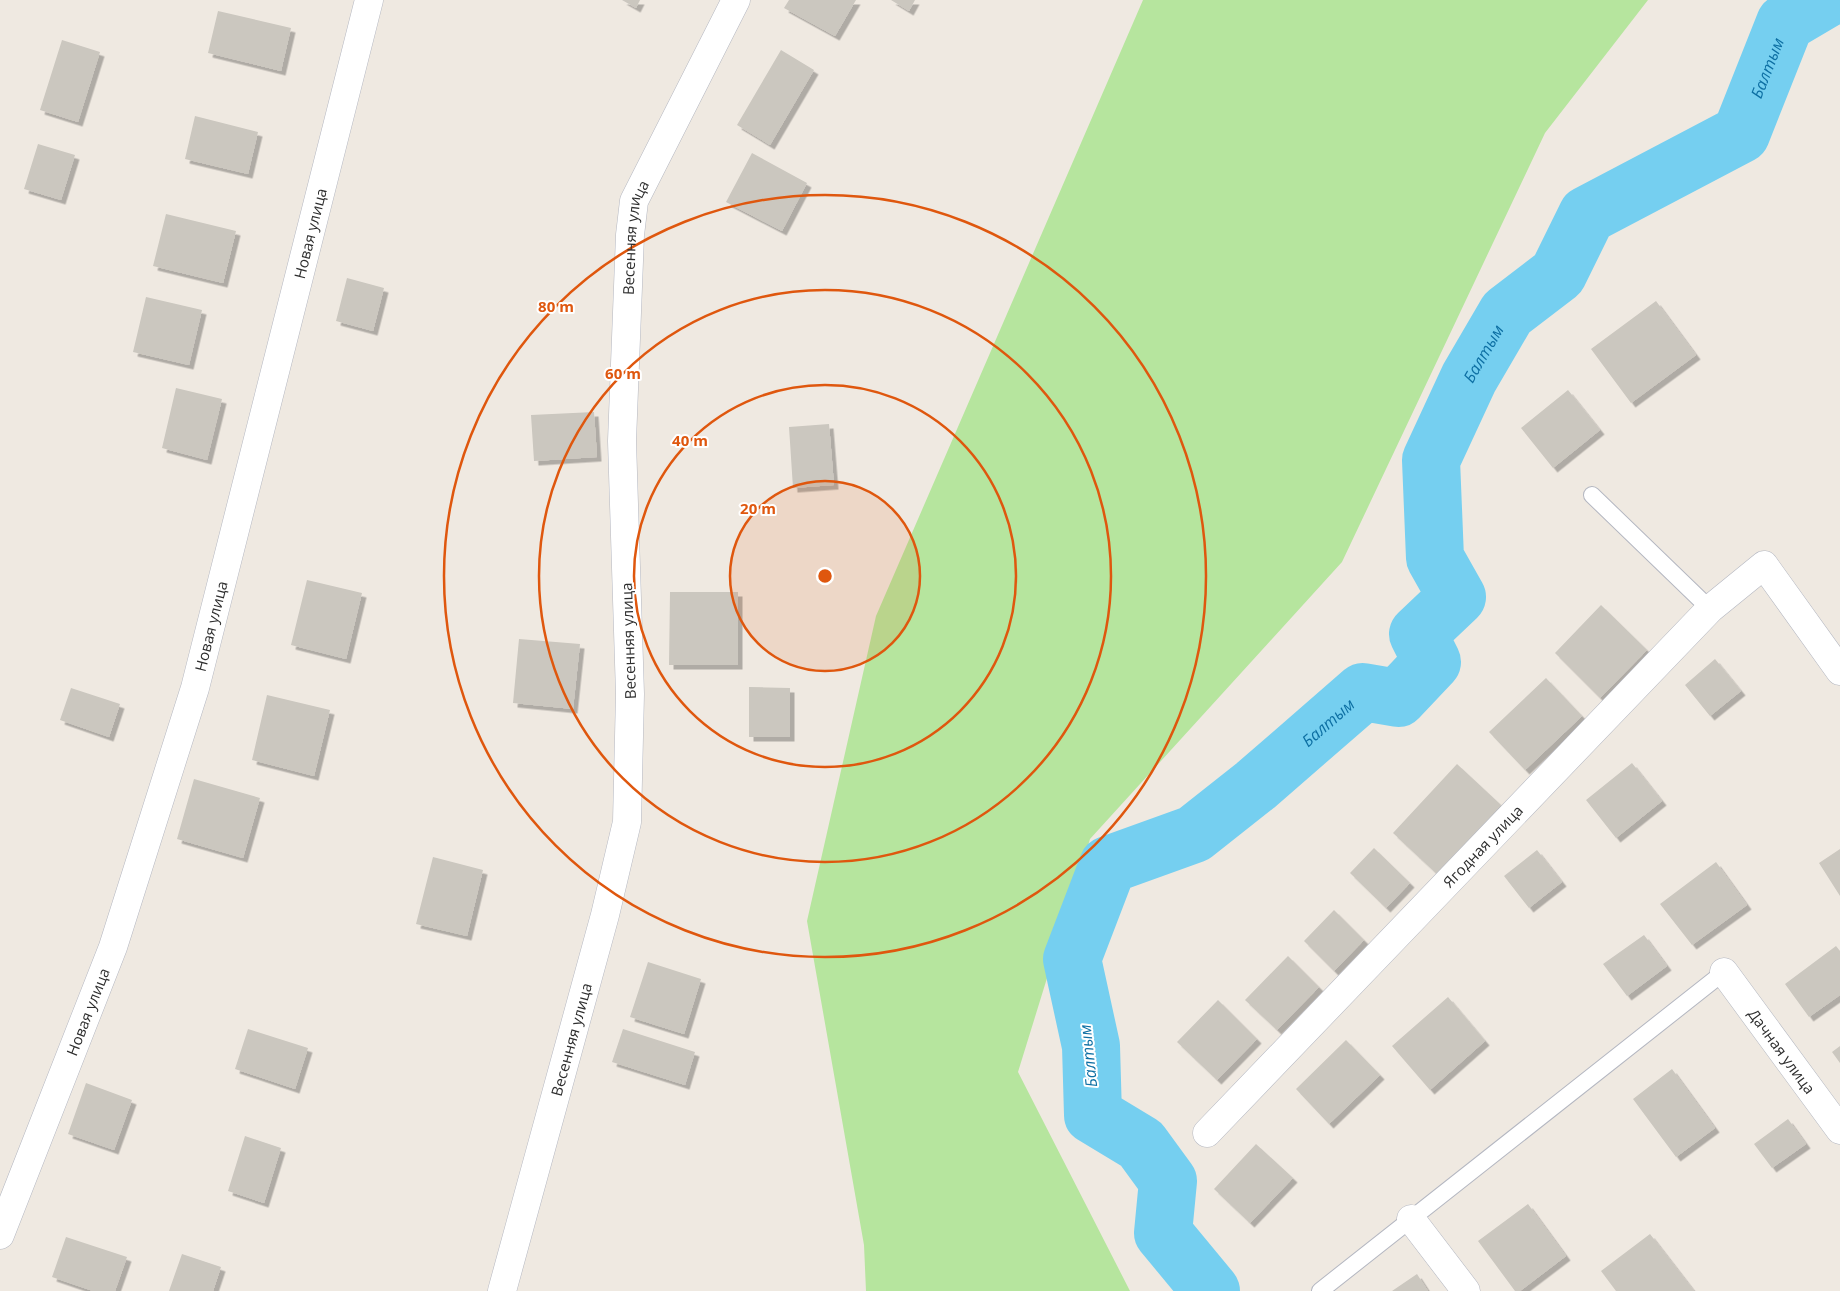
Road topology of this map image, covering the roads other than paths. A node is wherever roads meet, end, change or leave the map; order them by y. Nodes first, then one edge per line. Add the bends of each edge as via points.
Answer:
1 (369, 0) edge
2 (736, 0) edge
3 (1592, 495) dead end
4 (1710, 609) junction
5 (1840, 671) edge
6 (1724, 972) joint
7 (1840, 1130) edge
8 (1207, 1134) dead end
9 (1411, 1219) junction
10 (0, 1234) edge
11 (502, 1291) edge
12 (1320, 1291) edge
13 (1466, 1291) edge

1 - 10 street, Новая улица via 195,688 113,947
2 - 11 street, Весенняя улица via 634,201 622,441 630,694 627,822
3 - 4 lane
4 - 5 street, Ягодная улица via 1764,565
4 - 8 street, Ягодная улица
6 - 7 street, Дачная улица
6 - 9 lane
9 - 12 lane
9 - 13 street

